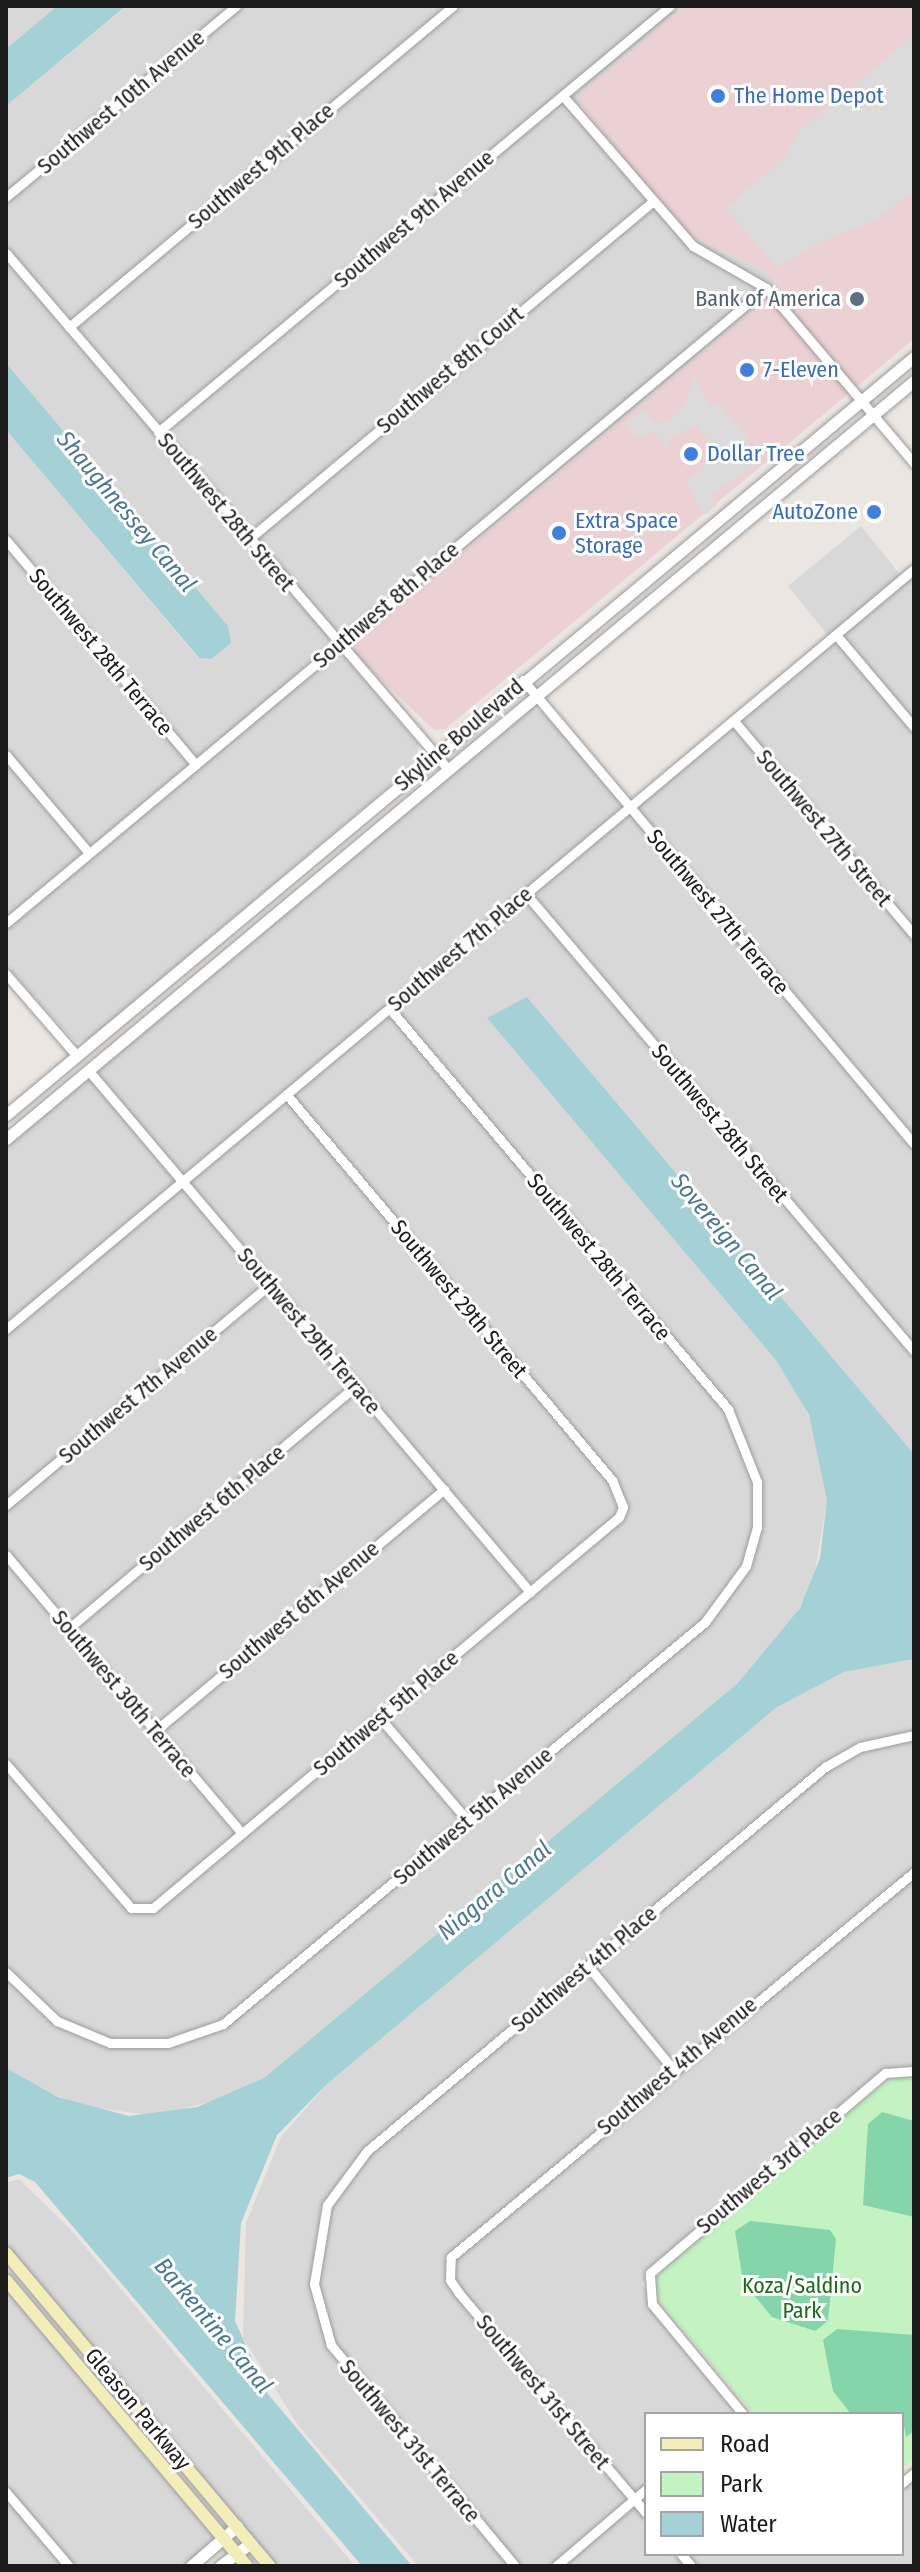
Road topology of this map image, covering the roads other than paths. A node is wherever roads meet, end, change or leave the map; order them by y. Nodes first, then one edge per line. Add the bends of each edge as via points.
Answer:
1 (236, 6) edge
2 (453, 6) edge
3 (670, 6) edge
4 (563, 96) junction
5 (6, 197) edge
6 (652, 202) junction
7 (6, 253) edge
8 (766, 288) junction
9 (69, 327) junction
10 (914, 357) edge
11 (914, 381) edge
12 (862, 401) junction
13 (873, 415) junction
14 (158, 432) junction
15 (914, 463) edge
16 (249, 539) junction
17 (6, 540) edge
18 (914, 569) edge
19 (837, 636) junction
20 (338, 644) junction
21 (523, 680) junction
22 (536, 696) junction
23 (734, 721) junction
24 (914, 727) edge
25 (6, 755) edge
26 (437, 755) junction
27 (196, 765) junction
28 (448, 769) junction
29 (630, 807) junction
30 (89, 853) junction
31 (526, 894) junction
32 (6, 923) edge
33 (914, 935) edge
34 (6, 974) edge
35 (390, 1009) junction
36 (77, 1056) junction
37 (89, 1071) junction
38 (287, 1095) junction
39 (6, 1115) edge
40 (6, 1139) edge
41 (914, 1144) edge
42 (183, 1181) junction
43 (270, 1284) junction
44 (6, 1329) edge
45 (914, 1351) edge
46 (356, 1386) junction
47 (444, 1489) junction
48 (6, 1505) edge
49 (623, 1507) joint
50 (757, 1527) joint
51 (6, 1555) edge
52 (530, 1592) junction
53 (68, 1629) junction
54 (380, 1718) junction
55 (155, 1731) junction
56 (914, 1735) edge
57 (6, 1764) edge
58 (468, 1821) junction
59 (242, 1833) junction
60 (914, 1872) edge
61 (588, 1966) junction
62 (6, 1972) edge
63 (673, 2069) junction
64 (914, 2071) edge
65 (9, 2261) edge
66 (313, 2262) joint
67 (448, 2268) joint
68 (6, 2280) edge
69 (738, 2412) edge
70 (644, 2491) edge
71 (6, 2492) edge
72 (634, 2499) junction
73 (644, 2511) edge
74 (237, 2526) junction
75 (223, 2538) junction
76 (250, 2543) junction
77 (236, 2553) junction
78 (69, 2566) edge
79 (191, 2566) edge
80 (220, 2566) edge
81 (247, 2566) edge
82 (270, 2566) edge
83 (515, 2566) edge
84 (556, 2566) edge

1 - 5 street, Southwest 10th Avenue
2 - 9 street, Southwest 9th Place
3 - 4 street, Southwest 9th Avenue
4 - 6 street
4 - 14 street, Southwest 9th Avenue
6 - 8 street via 693,246
6 - 16 street, Southwest 8th Court
7 - 9 street, Southwest 28th Street
8 - 12 street
8 - 20 street, Southwest 8th Place
9 - 14 street, Southwest 28th Street
10 - 12 street, Skyline Boulevard
11 - 13 street, Skyline Boulevard
12 - 13 street
12 - 21 street, Skyline Boulevard
13 - 15 street
13 - 22 street, Skyline Boulevard
14 - 16 street, Southwest 28th Street
16 - 20 street, Southwest 28th Street
17 - 27 street, Southwest 28th Terrace
18 - 19 street, Southwest 7th Place
19 - 23 street, Southwest 7th Place
19 - 24 street
20 - 26 street, Southwest 28th Street
20 - 27 street, Southwest 8th Place
21 - 22 street, Southwest 27th Terrace
21 - 26 street, Skyline Boulevard
22 - 28 street, Skyline Boulevard
22 - 29 street, Southwest 27th Terrace
23 - 29 street, Southwest 7th Place
23 - 33 street, Southwest 27th Street
25 - 30 street
26 - 28 street, Southwest 28th Street
26 - 36 street, Skyline Boulevard
27 - 30 street, Southwest 8th Place
28 - 37 street, Skyline Boulevard
29 - 31 street, Southwest 7th Place
29 - 41 street, Southwest 27th Terrace
30 - 32 street, Southwest 8th Place
31 - 35 street, Southwest 7th Place
31 - 45 street, Southwest 28th Street
34 - 36 street
35 - 38 street, Southwest 7th Place
35 - 50 street, Southwest 28th Terrace via 728,1409 755,1469
36 - 37 street
36 - 39 street, Skyline Boulevard
37 - 40 street, Skyline Boulevard
37 - 42 street, Southwest 29th Terrace
38 - 42 street, Southwest 7th Place
38 - 49 street, Southwest 29th Street via 612,1480
42 - 43 street, Southwest 29th Terrace
42 - 44 street, Southwest 7th Place
43 - 46 street, Southwest 29th Terrace
43 - 48 street, Southwest 7th Avenue
46 - 47 street, Southwest 29th Terrace
46 - 53 street, Southwest 6th Place
47 - 52 street, Southwest 29th Terrace
47 - 55 street, Southwest 6th Avenue
49 - 52 street, Southwest 5th Place
50 - 58 street, Southwest 5th Avenue via 746,1566 715,1612
51 - 53 street, Southwest 30th Terrace
52 - 54 street, Southwest 5th Place
53 - 55 street, Southwest 30th Terrace
54 - 58 street
54 - 59 street, Southwest 5th Place
55 - 59 street, Southwest 30th Terrace
56 - 61 street, Southwest 4th Place via 860,1747 825,1767
57 - 59 street, Southwest 5th Place via 112,1890 142,1911
58 - 62 street, Southwest 5th Avenue via 223,2024 187,2039 139,2045 92,2038 57,2021
60 - 63 street, Southwest 4th Avenue
61 - 63 street
61 - 66 street, Southwest 4th Place via 356,2163 327,2205
63 - 67 street, Southwest 4th Avenue via 474,2236
64 - 69 street, Southwest 3rd Place via 885,2073 705,2224 645,2285 652,2304
65 - 74 main road, Gleason Parkway
66 - 83 street, Southwest 31st Terrace via 323,2325 343,2363
67 - 72 street, Southwest 31st Street via 459,2293
68 - 75 main road, Gleason Parkway
70 - 72 street
71 - 78 street
72 - 73 street, Southwest 31st Street
72 - 84 street
74 - 75 street
74 - 76 main road, Gleason Parkway
75 - 77 main road, Gleason Parkway
75 - 79 street
76 - 77 street
76 - 82 main road, Gleason Parkway
77 - 80 street
77 - 81 main road, Gleason Parkway

